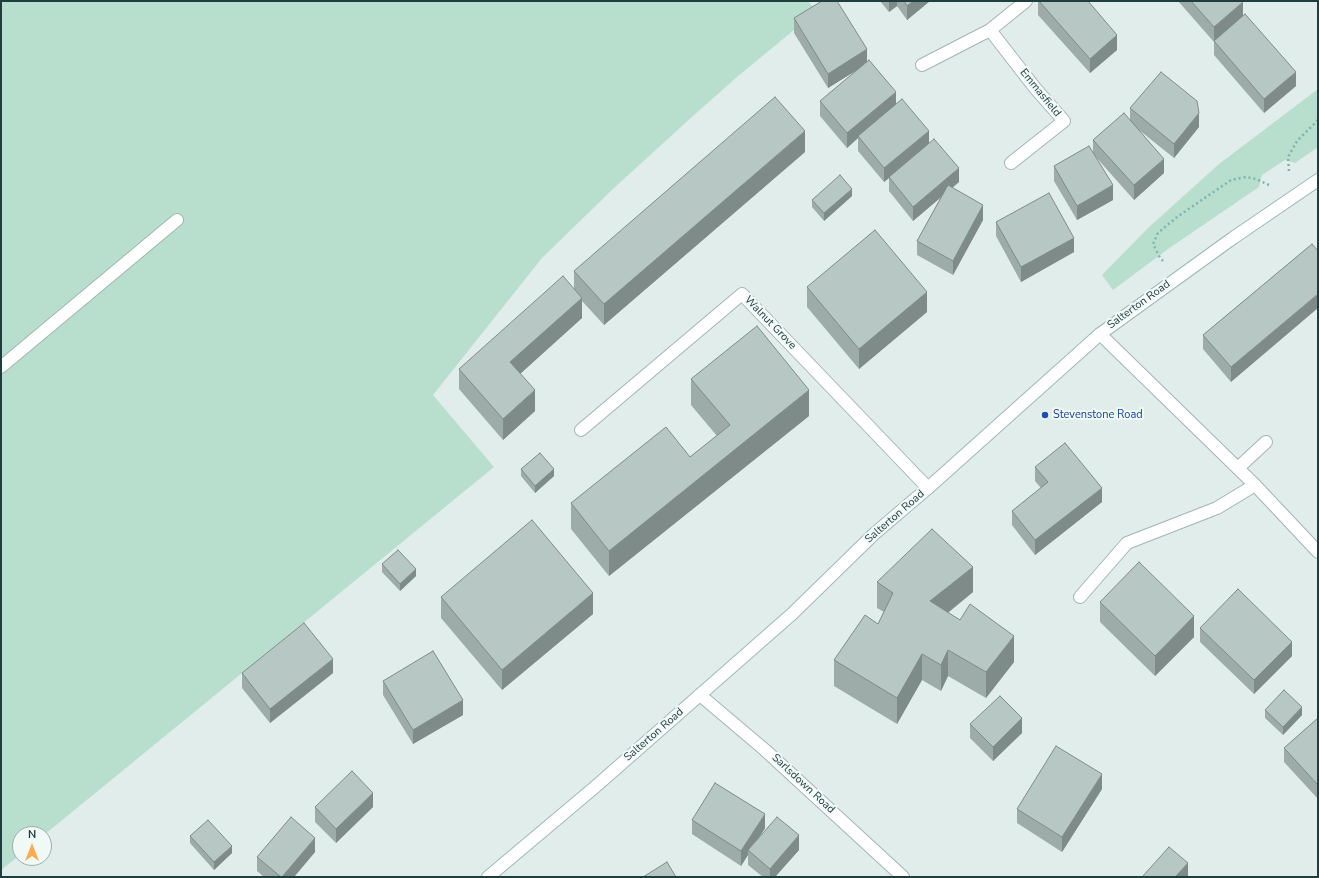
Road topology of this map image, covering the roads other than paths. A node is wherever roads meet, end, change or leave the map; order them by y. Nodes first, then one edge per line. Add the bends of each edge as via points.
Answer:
1 (1026, 1) edge
2 (990, 30) junction
3 (922, 65) dead end
4 (1011, 163) dead end
5 (1318, 180) edge
6 (177, 220) dead end
7 (1100, 334) junction
8 (1, 367) edge
9 (581, 430) dead end
10 (1266, 442) dead end
11 (1238, 468) junction
12 (1255, 485) junction
13 (928, 488) junction
14 (1318, 552) edge
15 (1080, 597) dead end
16 (700, 695) junction
17 (488, 877) edge
18 (903, 877) edge

1 - 2 street
2 - 3 street
2 - 4 street, Emmasfield via 1064,121
5 - 7 street, Salterton Road
6 - 8 street
7 - 11 street
7 - 13 street, Salterton Road
9 - 13 street, Walnut Grove via 742,294
10 - 11 street
11 - 12 street
12 - 14 street
12 - 15 street via 1217,508 1127,544
13 - 16 street, Salterton Road via 874,534 792,614
16 - 17 street, Salterton Road
16 - 18 street, Sarlsdown Road via 765,750

